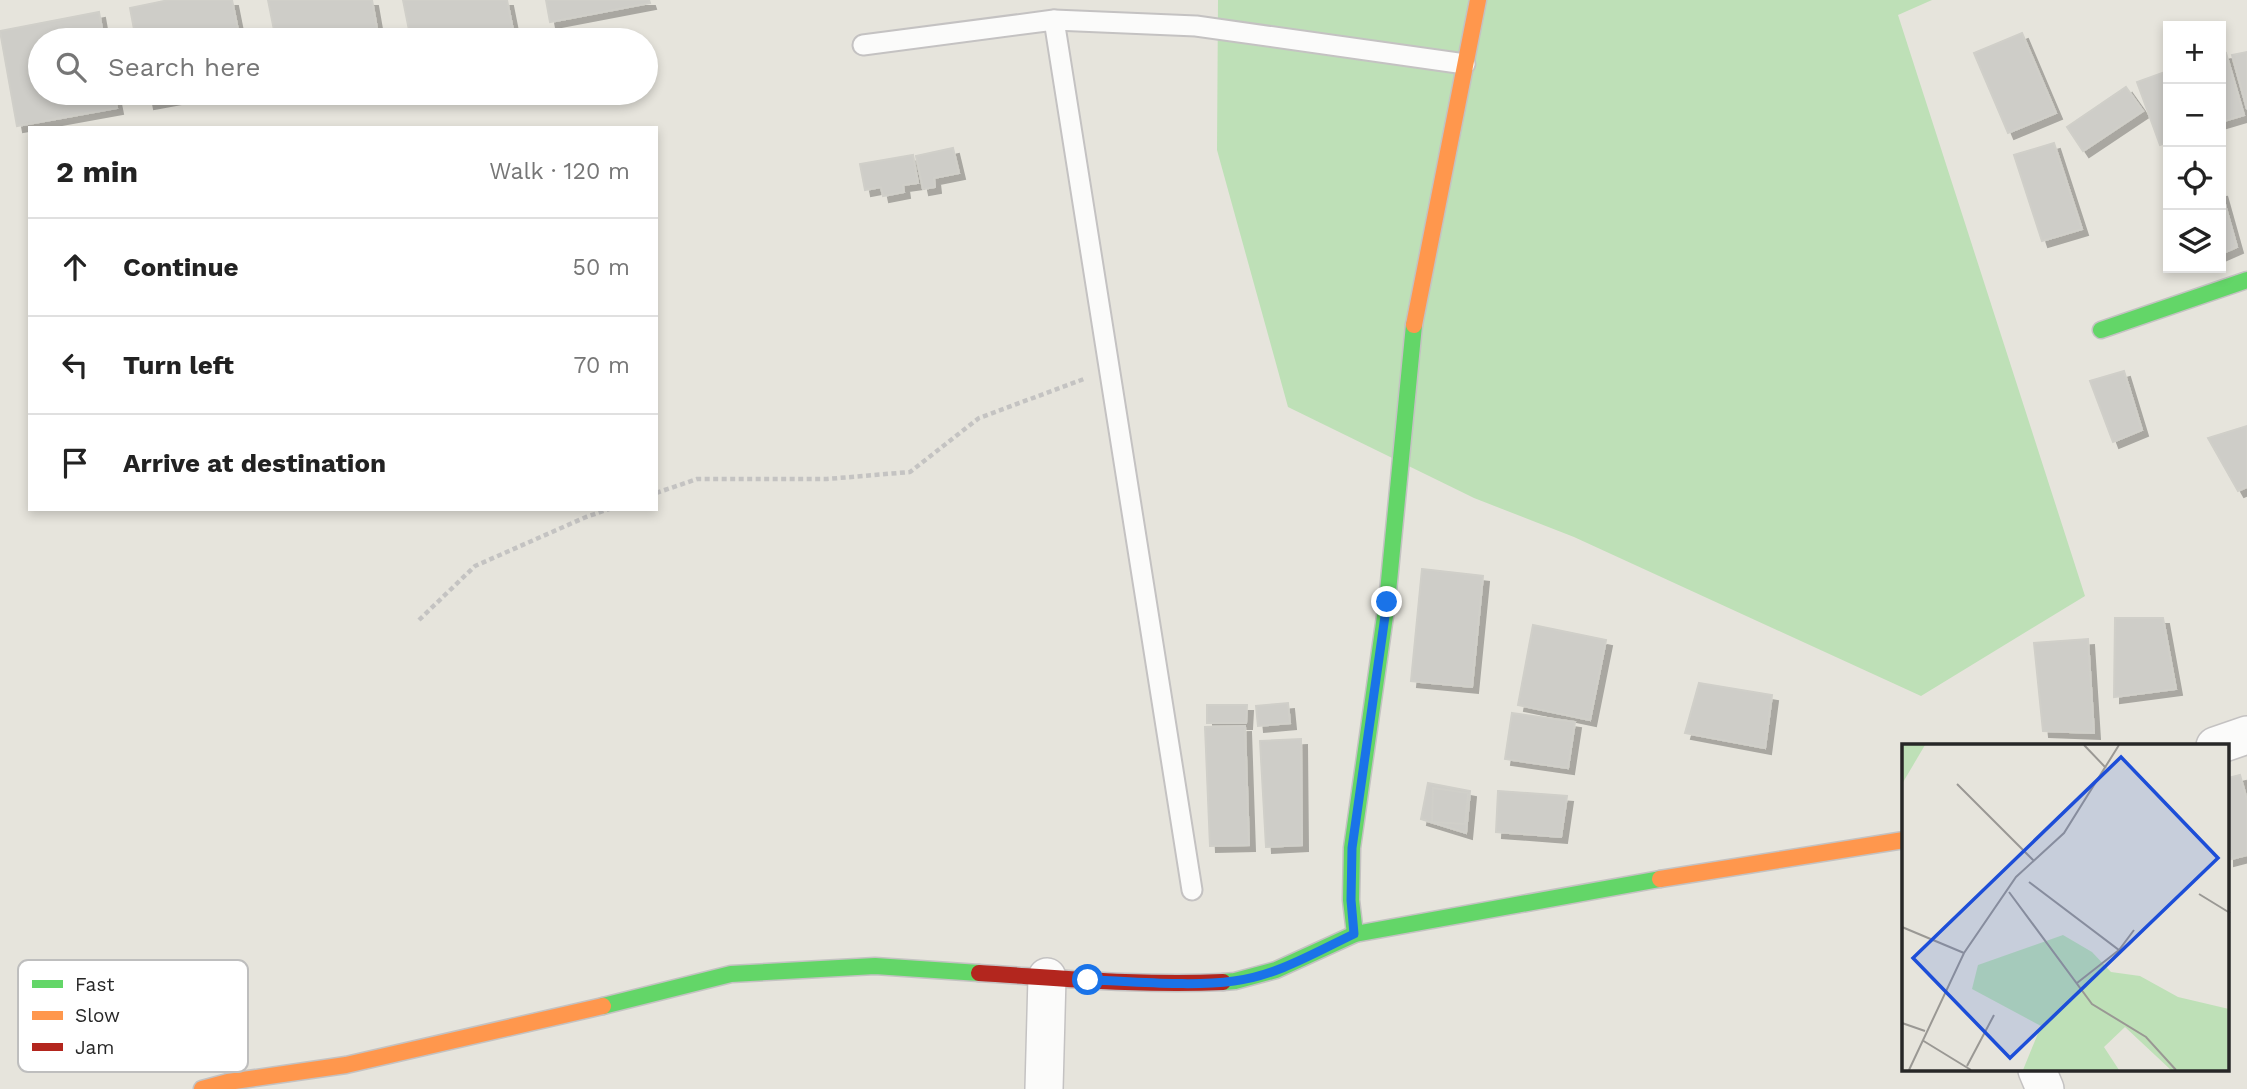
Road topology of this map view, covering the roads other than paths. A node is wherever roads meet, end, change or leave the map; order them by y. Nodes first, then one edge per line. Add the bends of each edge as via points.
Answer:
1 (1478, 0) edge
2 (1054, 20) junction
3 (863, 46) dead end
4 (1465, 64) junction
5 (2247, 280) edge
6 (2101, 330) dead end
7 (2247, 735) edge
8 (2221, 744) edge
9 (1902, 840) edge
10 (1192, 890) dead end
11 (1354, 934) junction
12 (1047, 977) junction
13 (2037, 1072) edge
14 (202, 1089) edge
15 (1044, 1089) edge
16 (2045, 1089) edge

1 - 4 street
2 - 3 lane
2 - 4 lane via 1196,26
2 - 10 lane
4 - 11 street via 1414,327 1387,602 1352,848
5 - 6 street
7 - 8 street
9 - 11 street
11 - 12 street via 1276,970 1235,981
12 - 14 street via 875,965 731,974 346,1065
12 - 15 street
13 - 16 street

